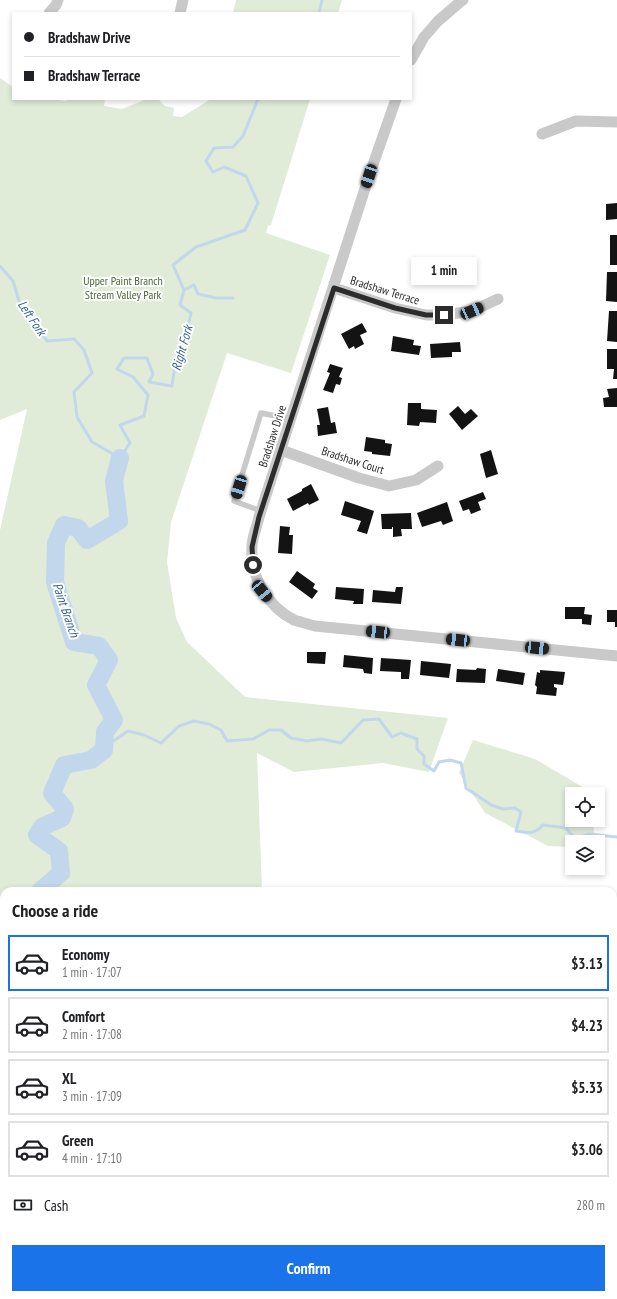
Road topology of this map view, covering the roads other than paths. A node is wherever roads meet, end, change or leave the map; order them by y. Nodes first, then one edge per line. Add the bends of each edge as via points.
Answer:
1 (58, 0) edge
2 (183, 0) edge
3 (463, 0) edge
4 (50, 12) edge
5 (180, 12) edge
6 (412, 58) edge
7 (396, 100) edge
8 (617, 122) edge
9 (542, 134) dead end
10 (334, 288) junction
11 (498, 299) dead end
12 (291, 419) junction
13 (281, 450) junction
14 (438, 466) dead end
15 (261, 511) junction
16 (617, 656) edge

1 - 4 street
2 - 5 street
3 - 6 street via 438,21 424,37
7 - 10 street, Bradshaw Drive
8 - 9 street via 576,122
10 - 11 street, Bradshaw Terrace via 395,308 426,315 472,311
10 - 12 street, Bradshaw Drive
12 - 13 street, Bradshaw Drive
12 - 15 lane via 262,413 234,501
13 - 14 street, Bradshaw Court via 389,486 416,480
13 - 15 street, Bradshaw Drive
15 - 16 street, Bradshaw Drive via 252,547 253,565 262,591 274,606 294,620 315,626

